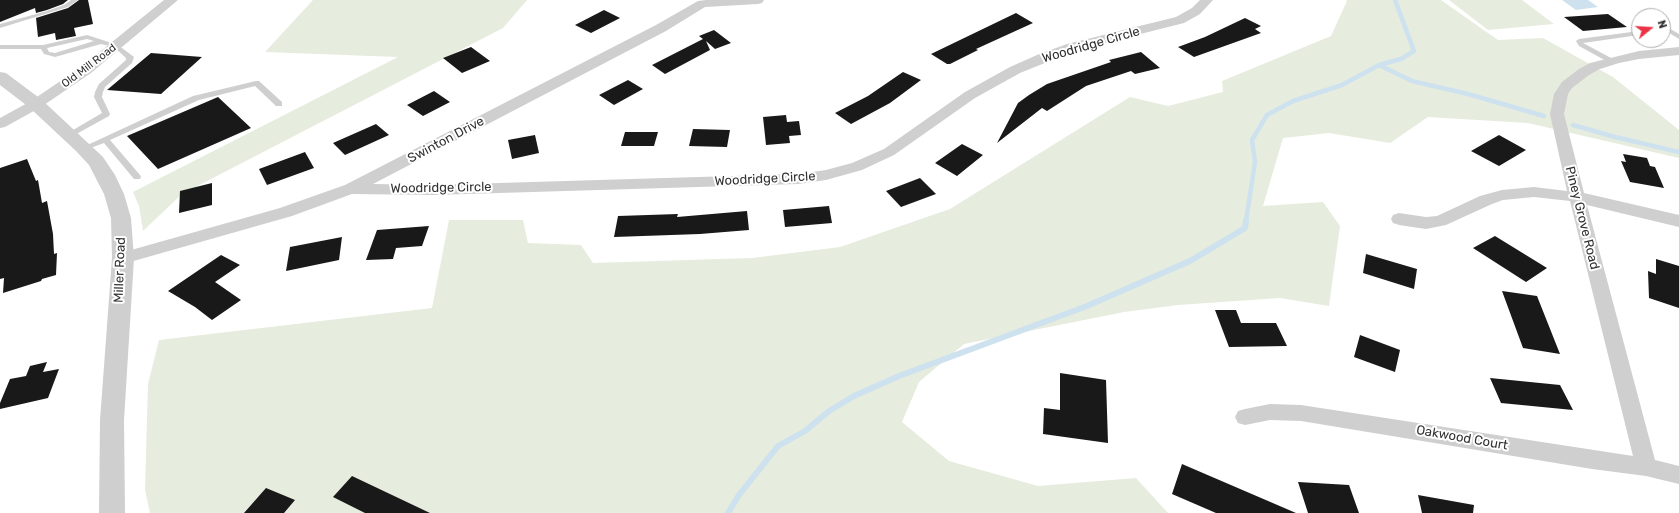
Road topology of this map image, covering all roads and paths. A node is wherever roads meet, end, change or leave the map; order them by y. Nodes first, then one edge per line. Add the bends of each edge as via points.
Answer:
1 (75, 0) edge
2 (172, 0) edge
3 (758, 0) edge
4 (1207, 0) edge
5 (702, 2) edge
6 (0, 26) edge
7 (1631, 34) edge
8 (102, 41) junction
9 (116, 46) junction
10 (43, 47) junction
11 (0, 48) edge
12 (1679, 51) edge
13 (1610, 61) junction
14 (0, 77) edge
15 (36, 104) junction
16 (279, 104) dead end
17 (0, 124) edge
18 (105, 139) junction
19 (78, 142) junction
20 (137, 177) dead end
21 (351, 189) junction
22 (1577, 197) junction
23 (1399, 219) dead end
24 (1679, 221) edge
25 (123, 258) junction
26 (1245, 417) dead end
27 (1646, 467) junction
28 (1679, 474) edge
29 (112, 513) edge

1 - 6 lane via 49,12
2 - 9 street, Old Mill Road
3 - 5 street, Swinton Drive
4 - 21 street, Woodridge Circle via 1196,11 1180,20 1072,47 1015,70 970,95 889,152 857,167 826,175 798,179 705,182 433,190
5 - 21 street, Swinton Drive via 661,28
7 - 13 lane via 1580,41 1581,45
8 - 9 lane
8 - 10 lane via 87,37
8 - 10 lane via 55,55 46,53
9 - 15 street, Old Mill Road
9 - 19 lane via 130,56 129,61 102,86 98,97 106,114
10 - 11 lane
12 - 13 street, Piney Grove Road
13 - 22 street, Piney Grove Road via 1595,66 1574,79 1567,85 1558,103 1557,114 1562,139
14 - 15 street, Miller Road
15 - 17 street, Old Mill Road
15 - 19 street, Miller Road
16 - 18 lane via 256,83 196,98
18 - 19 lane
18 - 20 lane
19 - 25 street, Miller Road via 105,174 114,194 121,218
21 - 25 street, Swinton Drive via 286,212
22 - 23 street via 1534,192 1517,193 1486,200 1440,221 1426,223
22 - 24 street
22 - 27 street, Piney Grove Road
25 - 29 street, Miller Road via 112,420
26 - 27 street, Oakwood Court via 1270,412 1301,413
27 - 28 street, Oakwood Court

